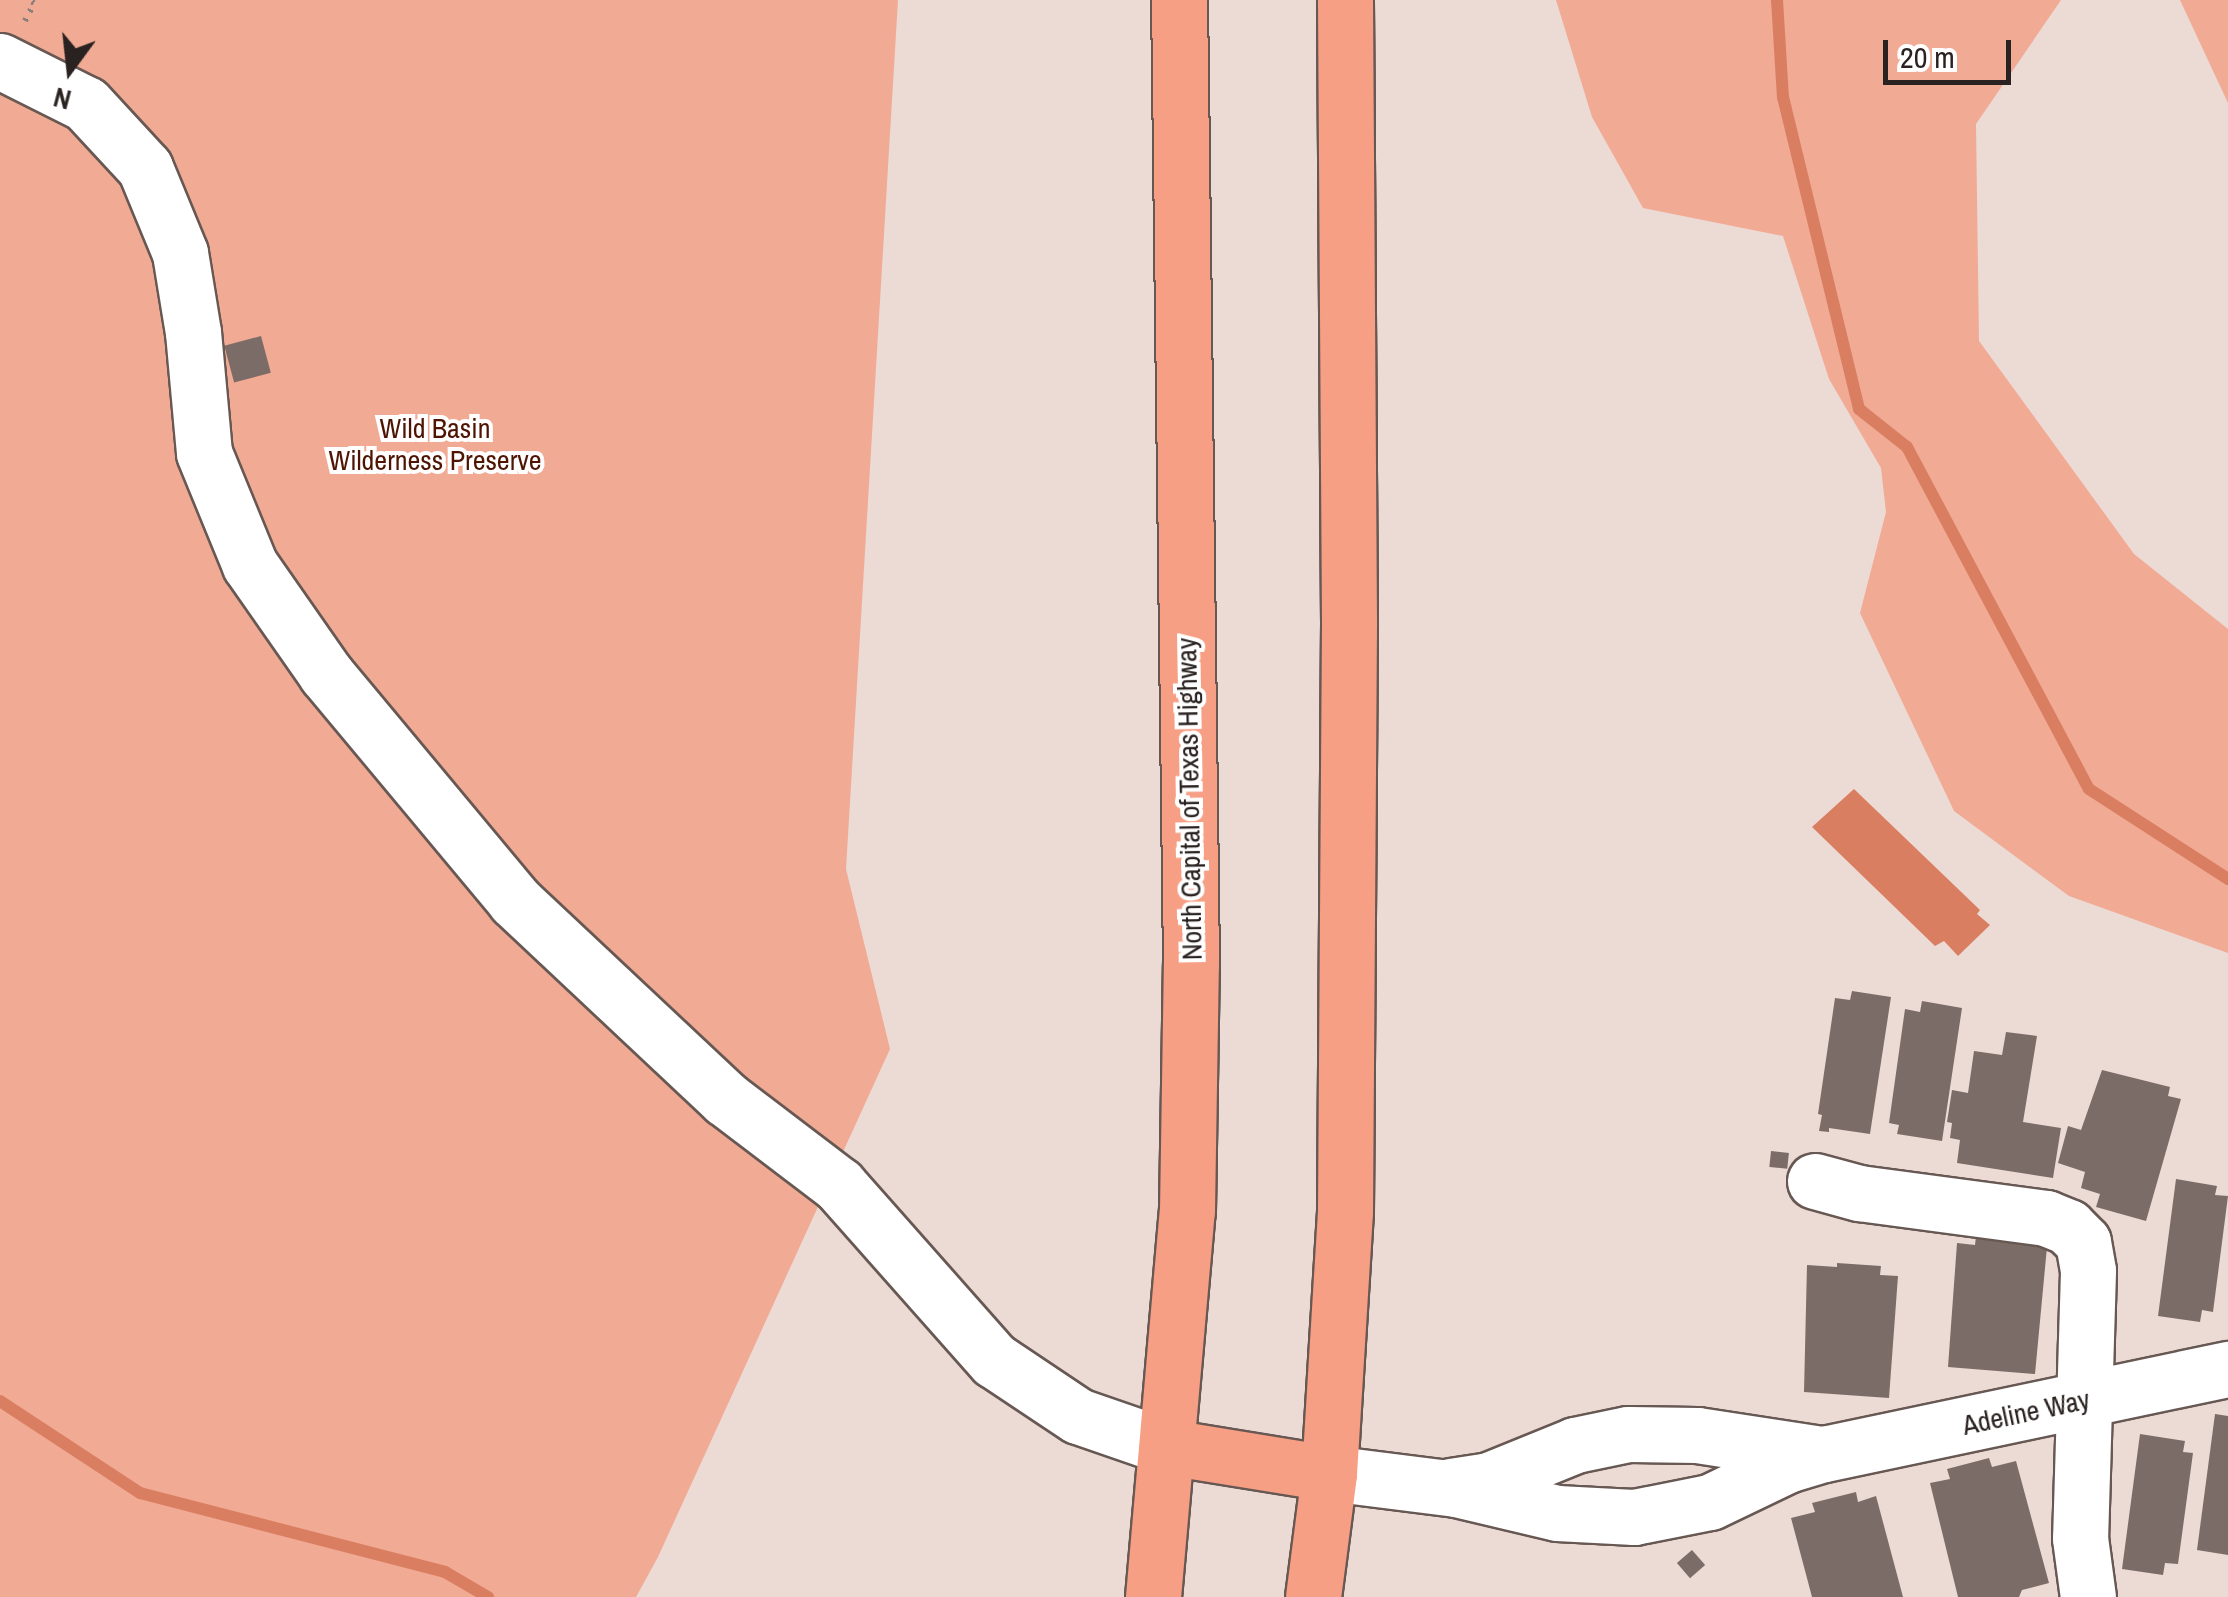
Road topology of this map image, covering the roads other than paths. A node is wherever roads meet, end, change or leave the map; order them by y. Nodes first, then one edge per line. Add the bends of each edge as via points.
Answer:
1 (1179, 0) edge
2 (1345, 0) edge
3 (0, 60) edge
4 (1815, 1182) dead end
5 (2228, 1369) edge
6 (2085, 1400) junction
7 (1628, 1434) junction
8 (1168, 1447) junction
9 (1824, 1454) junction
10 (1329, 1472) junction
11 (1444, 1487) junction
12 (1634, 1517) junction
13 (1153, 1597) edge
14 (1313, 1597) edge
15 (2088, 1597) edge

1 - 8 highway, North Capital of Texas Highway via 1191,964 1187,1211
2 - 10 highway via 1348,999
3 - 8 street via 86,104 145,168 180,253 204,454 250,566 326,674 514,901 726,1098 839,1185 994,1360 1078,1416
4 - 6 street via 2046,1218 2076,1233 2088,1271
5 - 6 street, Adeline Way
6 - 9 street, Adeline Way
6 - 15 street via 2080,1538
7 - 9 street, Adeline Way via 1697,1435
7 - 11 street, Adeline Way via 1575,1445 1489,1480
7 - 12 street
8 - 10 highway
8 - 13 highway, North Capital of Texas Highway
9 - 12 street, Adeline Way via 1710,1502
10 - 11 street, Adeline Way
10 - 14 highway
11 - 12 street, Adeline Way via 1556,1513

